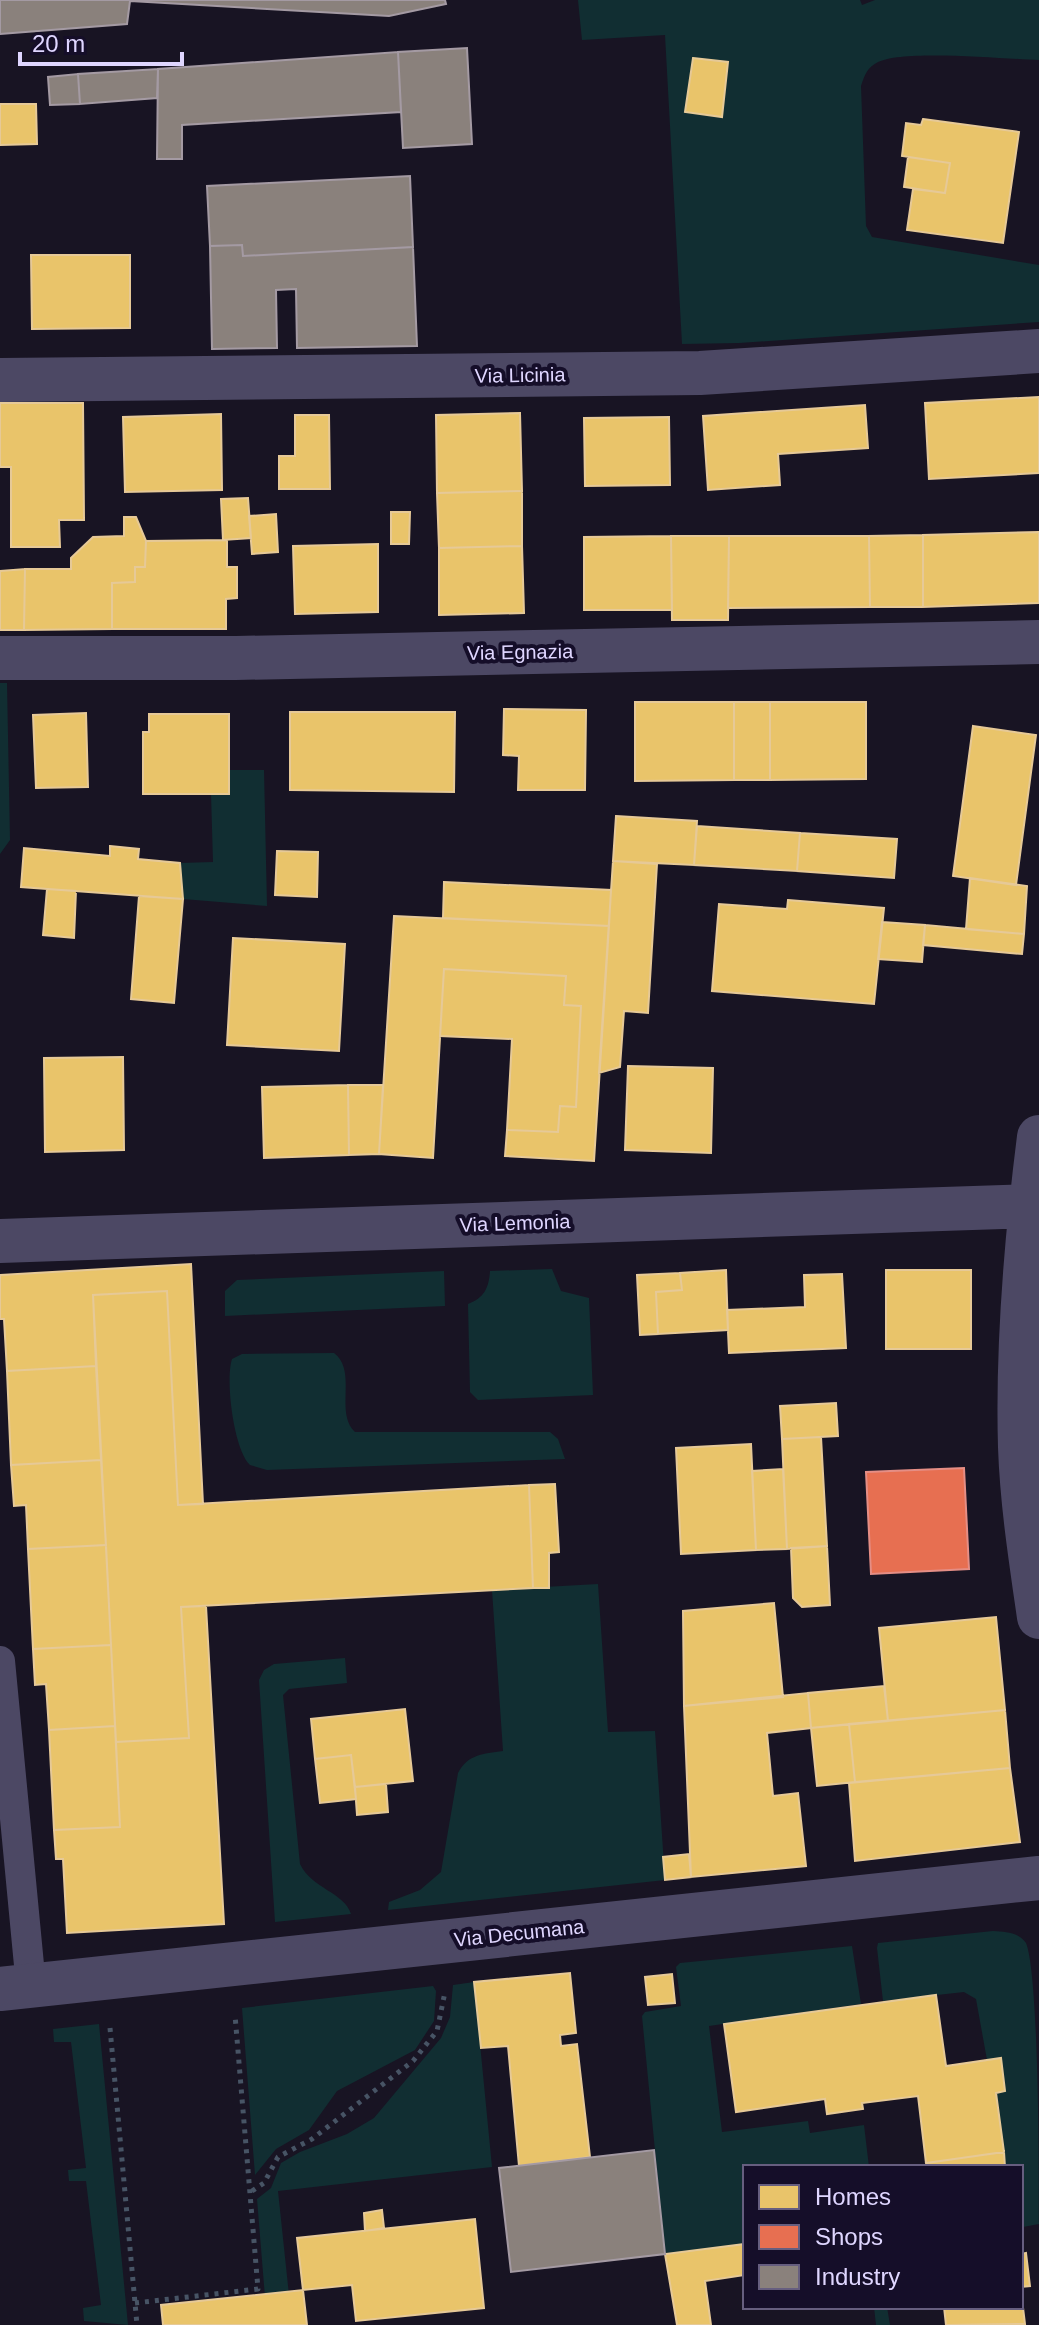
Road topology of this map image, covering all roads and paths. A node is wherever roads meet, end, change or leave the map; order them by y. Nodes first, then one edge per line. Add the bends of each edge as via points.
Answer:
1 (1039, 351) edge
2 (0, 380) edge
3 (1039, 642) edge
4 (0, 658) edge
5 (1039, 1137) edge
6 (1032, 1233) edge
7 (0, 1241) edge
8 (1039, 1617) edge
9 (0, 1661) edge
10 (1039, 1878) edge
11 (445, 1979) dead end
12 (16, 1988) edge
13 (235, 2007) dead end
14 (110, 2020) dead end
15 (251, 2192) junction
16 (135, 2303) junction
17 (137, 2325) edge

1 - 2 street, Via Licinia via 700,373
3 - 4 street, Via Egnazia
5 - 6 street
6 - 7 street, Via Lemonia
6 - 8 street via 1020,1341 1020,1448
9 - 12 lane
10 - 12 street, Via Decumana
11 - 15 path via 442,2018 425,2049 312,2139 278,2157 264,2183
13 - 15 path
14 - 16 path
15 - 16 path via 258,2289
16 - 17 path

